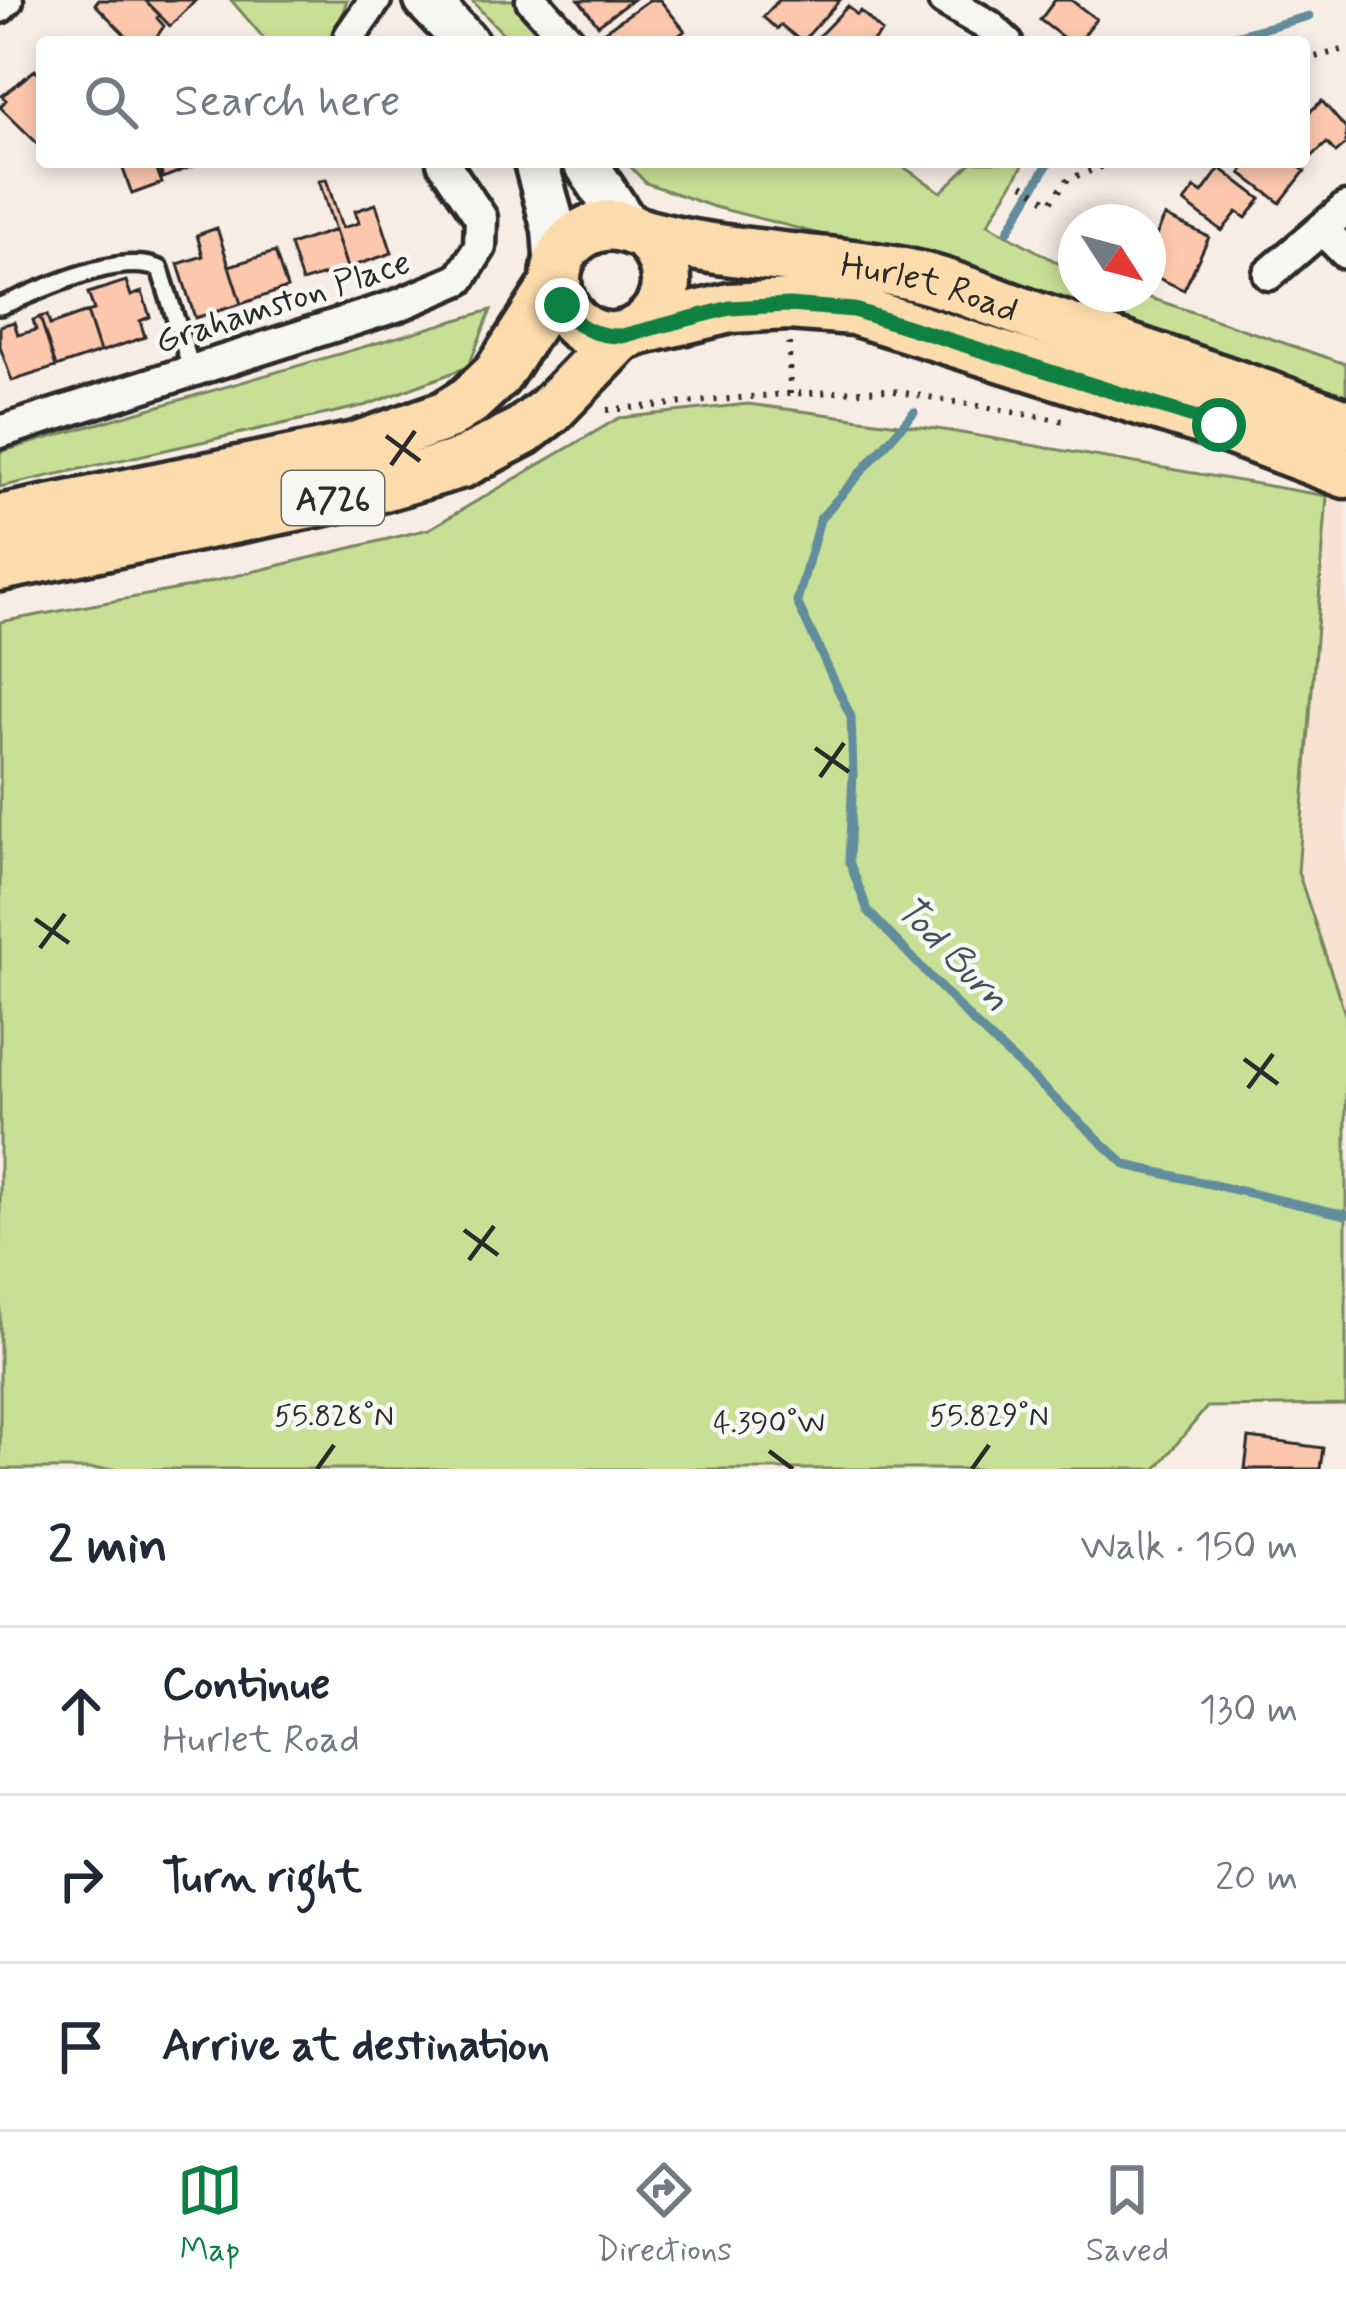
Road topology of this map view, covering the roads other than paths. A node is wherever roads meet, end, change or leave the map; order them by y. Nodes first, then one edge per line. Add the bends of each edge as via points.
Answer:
1 (7, 0) edge
2 (375, 0) edge
3 (426, 0) edge
4 (532, 0) edge
5 (944, 0) edge
6 (0, 7) edge
7 (351, 36) edge
8 (460, 36) edge
9 (565, 36) edge
10 (990, 36) edge
11 (447, 168) edge
12 (538, 168) edge
13 (589, 168) edge
14 (1334, 219) edge
15 (636, 231) junction
16 (1346, 253) edge
17 (1269, 274) dead end
18 (556, 277) junction
19 (0, 306) edge
20 (630, 333) junction
21 (193, 371) junction
22 (1346, 424) edge
23 (0, 433) edge
24 (1346, 472) edge
25 (0, 520) edge
26 (0, 566) edge

1 - 6 street
2 - 7 street
3 - 8 main road
4 - 9 street
5 - 10 street
11 - 21 street, Grahamston Place via 481,218 480,247 460,279
12 - 18 main road via 554,229
13 - 15 main road
14 - 16 street
14 - 17 street
15 - 18 main road via 590,229 563,253
15 - 20 main road via 658,248 668,284 664,302
15 - 22 main road, Hurlet Road via 909,274
18 - 20 main road via 572,320 604,336
18 - 25 main road, A726 via 497,375 445,416 356,447
19 - 21 lane via 125,261 148,264 160,269
20 - 24 main road, Hurlet Road via 730,308 854,310
20 - 26 main road, A726 via 536,421 461,464 359,493
21 - 23 street, Grahamston Place

